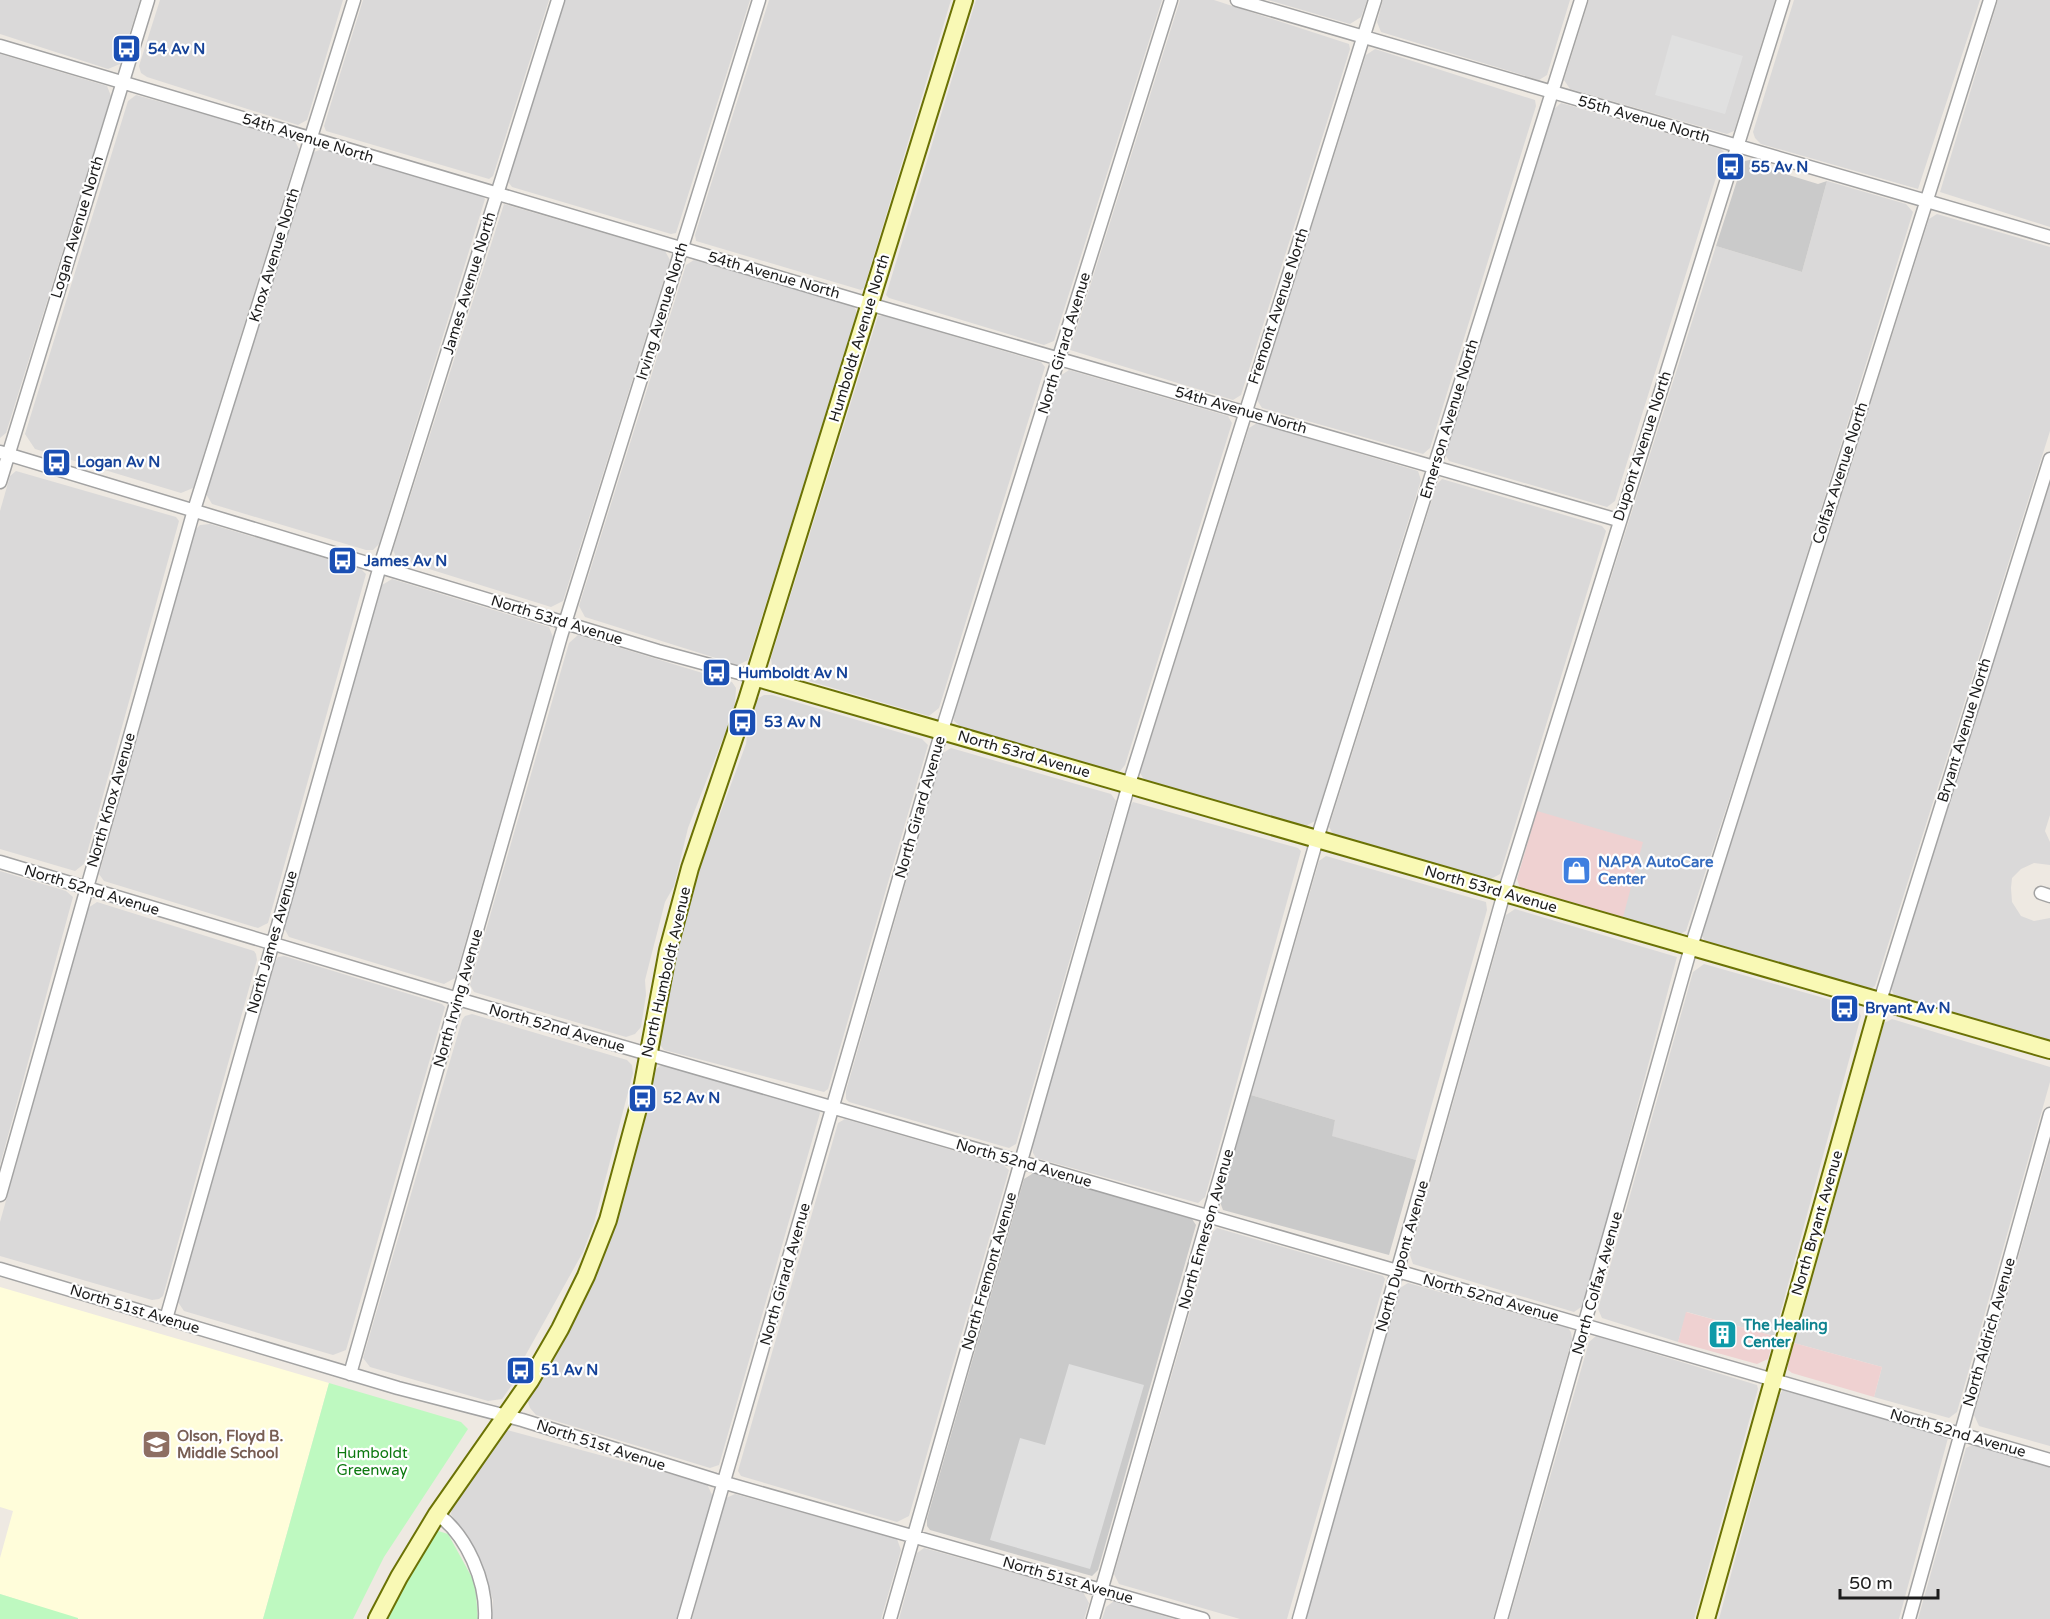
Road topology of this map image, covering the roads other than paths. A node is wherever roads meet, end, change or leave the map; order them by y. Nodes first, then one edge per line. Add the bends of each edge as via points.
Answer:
1 (148, 0) edge
2 (354, 0) edge
3 (558, 0) edge
4 (759, 0) edge
5 (964, 0) edge
6 (1171, 0) edge
7 (1237, 0) edge
8 (1375, 0) edge
9 (1581, 0) edge
10 (1783, 0) edge
11 (1990, 0) edge
12 (1364, 37) junction
13 (0, 46) edge
14 (123, 82) junction
15 (1552, 92) junction
16 (311, 139) junction
17 (1737, 146) junction
18 (497, 193) junction
19 (1926, 201) junction
20 (2050, 237) edge
21 (682, 248) junction
22 (869, 304) junction
23 (1060, 357) junction
24 (1245, 412) junction
25 (4, 453) edge
26 (2050, 459) edge
27 (1434, 466) junction
28 (0, 482) edge
29 (194, 510) junction
30 (1618, 520) junction
31 (380, 566) junction
32 (566, 622) junction
33 (754, 677) junction
34 (942, 730) junction
35 (1129, 784) junction
36 (1317, 839) junction
37 (0, 862) edge
38 (86, 888) junction
39 (1504, 893) junction
40 (271, 944) junction
41 (1691, 947) junction
42 (458, 999) junction
43 (1880, 1001) junction
44 (2050, 1050) edge
45 (647, 1054) junction
46 (833, 1107) junction
47 (2050, 1114) edge
48 (1020, 1162) junction
49 (0, 1195) edge
50 (1210, 1216) junction
51 (0, 1269) edge
52 (1397, 1271) junction
53 (166, 1319) junction
54 (1585, 1325) junction
55 (350, 1374) junction
56 (1773, 1380) junction
57 (504, 1416) junction
58 (1961, 1433) junction
59 (2050, 1460) edge
60 (724, 1483) junction
61 (437, 1514) junction
62 (913, 1536) junction
63 (1102, 1590) junction
64 (377, 1619) edge
65 (485, 1619) edge
66 (684, 1619) edge
67 (890, 1619) edge
68 (1093, 1619) edge
69 (1203, 1619) edge
70 (1299, 1619) edge
71 (1501, 1619) edge
72 (1706, 1619) edge
73 (1909, 1619) edge

1 - 14 street, Logan Avenue North
2 - 16 street, Knox Avenue North
3 - 18 street, James Avenue North
4 - 21 street, Irving Avenue North
5 - 22 street, Humboldt Avenue North
6 - 23 street, North Girard Avenue
7 - 12 street, 55th Avenue North
8 - 12 street, Fremont Avenue North
9 - 15 street, Emerson Avenue North
10 - 17 street, Dupont Avenue North
11 - 19 street, Colfax Avenue North
12 - 15 street, 55th Avenue North
12 - 24 street, Fremont Avenue North
13 - 14 street, 54th Avenue North
14 - 16 street, 54th Avenue North
14 - 25 street, Logan Avenue North
15 - 17 street, 55th Avenue North
15 - 27 street, Emerson Avenue North
16 - 18 street, 54th Avenue North
16 - 29 street, Knox Avenue North
17 - 19 street, 55th Avenue North
17 - 30 street, Dupont Avenue North
18 - 21 street, 54th Avenue North
18 - 31 street, James Avenue North
19 - 20 street, 55th Avenue North
19 - 41 street, Colfax Avenue North
21 - 22 street, 54th Avenue North
21 - 32 street, Irving Avenue North
22 - 23 street, 54th Avenue North
22 - 33 street, Humboldt Avenue North
23 - 24 street, 54th Avenue North
23 - 34 street, North Girard Avenue
24 - 27 street, 54th Avenue North
24 - 35 street, Fremont Avenue North
25 - 28 street, Logan Avenue North
25 - 29 street, North 53rd Avenue
26 - 43 street, Bryant Avenue North
27 - 30 street, 54th Avenue North
27 - 36 street, Emerson Avenue North
29 - 31 street, North 53rd Avenue
29 - 38 street, North Knox Avenue
30 - 39 street, Dupont Avenue North
31 - 32 street, North 53rd Avenue
31 - 40 street, North James Avenue
32 - 33 street, North 53rd Avenue
32 - 42 street, North Irving Avenue
33 - 34 street, North 53rd Avenue
33 - 45 street, North Humboldt Avenue via 690,868
34 - 35 street, North 53rd Avenue
34 - 46 street, North Girard Avenue
35 - 36 street, North 53rd Avenue
35 - 48 street, North Fremont Avenue
36 - 39 street, North 53rd Avenue
36 - 50 street, North Emerson Avenue
37 - 38 street, North 52nd Avenue
38 - 40 street, North 52nd Avenue
38 - 49 street, North Knox Avenue
39 - 41 street, North 53rd Avenue
39 - 52 street, North Dupont Avenue
40 - 42 street, North 52nd Avenue
40 - 53 street, North James Avenue
41 - 43 street, North 53rd Avenue
41 - 54 street, North Colfax Avenue
42 - 45 street, North 52nd Avenue
42 - 55 street, North Irving Avenue
43 - 44 street, North 53rd Avenue
43 - 56 street, North Bryant Avenue
45 - 46 street, North 52nd Avenue
45 - 57 street, North Humboldt Avenue via 625,1163 586,1276 530,1382
46 - 48 street, North 52nd Avenue
46 - 60 street, North Girard Avenue
47 - 58 street, North Aldrich Avenue
48 - 50 street, North 52nd Avenue
48 - 62 street, North Fremont Avenue
50 - 52 street, North 52nd Avenue
50 - 63 street, North Emerson Avenue
51 - 53 street, North 51st Avenue
52 - 54 street, North 52nd Avenue
52 - 70 street, North Dupont Avenue
53 - 55 street, North 51st Avenue
54 - 56 street, North 52nd Avenue
54 - 71 street, North Colfax Avenue
55 - 57 street, North 51st Avenue
56 - 58 street, North 52nd Avenue
56 - 72 street, North Bryant Avenue
57 - 60 street, North 51st Avenue
57 - 61 street, North Humboldt Avenue
58 - 59 street, North 52nd Avenue
58 - 73 street, North Aldrich Avenue
60 - 62 street, North 51st Avenue
60 - 66 street, North Girard Avenue
61 - 64 street, North Humboldt Avenue
61 - 65 street via 451,1524 468,1552 481,1582
62 - 63 street, North 51st Avenue
62 - 67 street, North Fremont Avenue
63 - 68 street, North Emerson Avenue
63 - 69 street, North 51st Avenue

